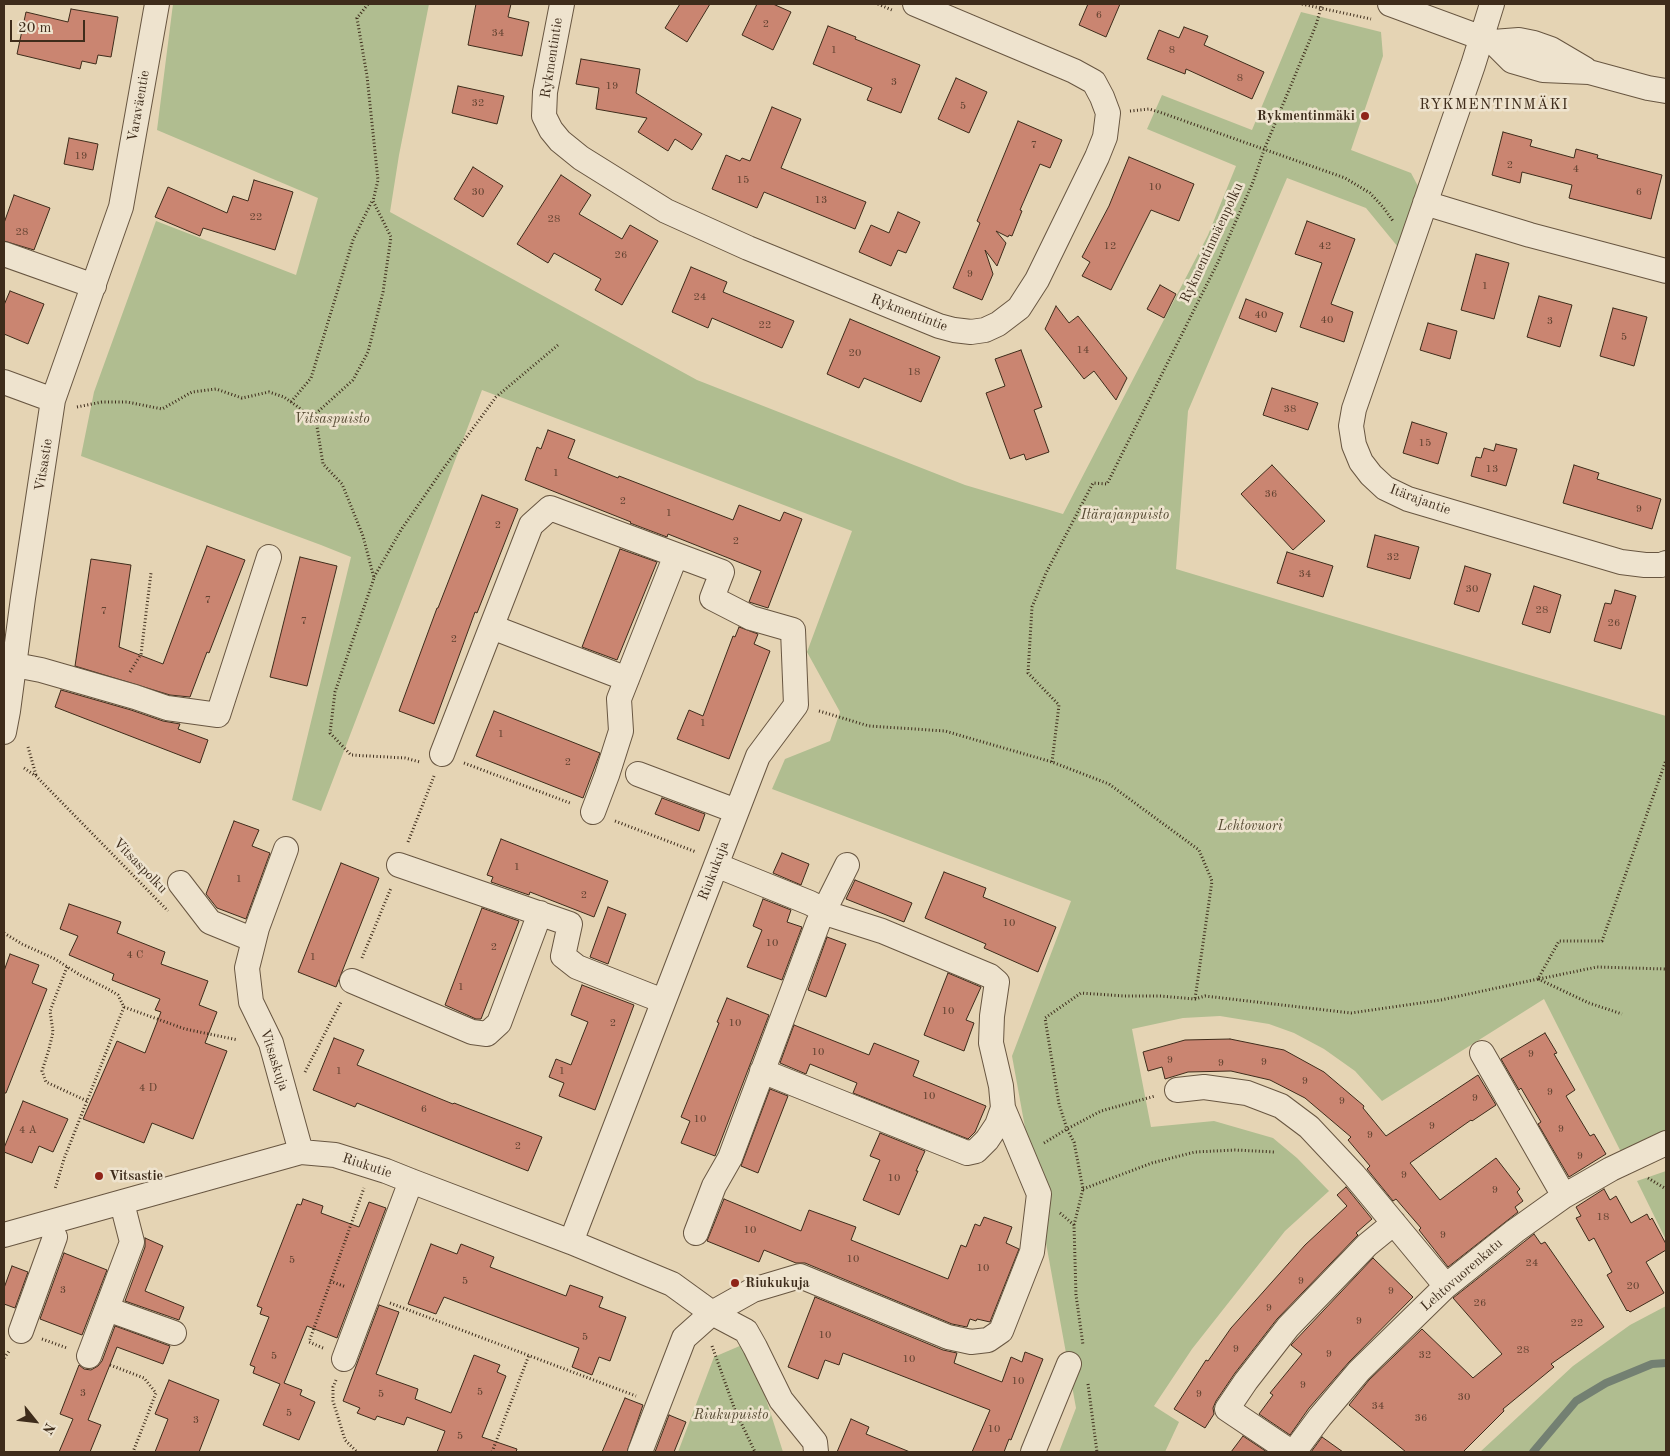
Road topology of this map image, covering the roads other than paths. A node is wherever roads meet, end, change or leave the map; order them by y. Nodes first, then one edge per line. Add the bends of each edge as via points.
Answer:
1 (157, 4) edge
2 (562, 4) edge
3 (915, 4) edge
4 (1390, 4) edge
5 (1492, 4) edge
6 (1487, 40) junction
7 (1666, 91) edge
8 (1425, 203) junction
9 (121, 208) joint
10 (4, 254) edge
11 (1666, 271) edge
12 (94, 286) junction
13 (4, 382) edge
14 (53, 400) junction
15 (676, 555) junction
16 (269, 557) dead end
17 (1666, 563) edge
18 (492, 626) junction
19 (10, 679) edge
20 (627, 679) junction
21 (5, 718) edge
22 (432, 758) road end
23 (638, 774) dead end
24 (736, 811) junction
25 (593, 812) dead end
26 (286, 849) dead end
27 (399, 865) dead end
28 (716, 865) junction
29 (847, 865) dead end
30 (180, 883) dead end
31 (825, 910) junction
32 (540, 913) junction
33 (254, 940) junction
34 (352, 981) dead end
35 (664, 1001) junction
36 (1482, 1053) dead end
37 (762, 1071) junction
38 (1177, 1090) road end
39 (1003, 1108) junction
40 (1666, 1143) edge
41 (301, 1152) junction
42 (411, 1180) junction
43 (1564, 1196) junction
44 (122, 1203) junction
45 (1394, 1223) junction
46 (696, 1233) dead end
47 (4, 1235) edge
48 (55, 1237) dead end
49 (571, 1242) junction
50 (1446, 1286) junction
51 (107, 1309) junction
52 (712, 1313) junction
53 (21, 1330) road end
54 (174, 1333) dead end
55 (89, 1356) road end
56 (344, 1359) road end
57 (1077, 1359) road end
58 (640, 1452) edge
59 (816, 1452) edge
60 (1034, 1452) edge
61 (1292, 1452) edge

1 - 9 street, Varaväentie
2 - 3 street, Rykmentintie via 545,92 544,116 560,142 666,211 748,248 940,326 971,332 985,330 1019,308 1037,280 1097,157 1105,137 1108,113 1094,82
4 - 6 street
5 - 6 street, Itärajantie
6 - 7 street via 1534,43 1589,72
6 - 8 street, Itärajantie
8 - 11 street
8 - 17 street, Itärajantie via 1354,409 1351,426 1361,462 1385,488 1408,499 1620,562 1646,566
9 - 12 street, Vitsastie
10 - 12 street
12 - 14 street, Vitsastie
13 - 14 street
14 - 19 street, Vitsastie
15 - 18 street via 550,508 532,526
15 - 20 street
15 - 24 street, Riukukuja via 722,572 712,598 752,618 793,630 796,705 758,756
16 - 19 street via 218,715 167,708 41,670
18 - 20 street
18 - 22 street
19 - 21 street, Vitsastie
20 - 25 street via 619,699 622,731
23 - 24 street
24 - 28 street, Riukukuja
26 - 33 street
27 - 32 street
28 - 31 street
28 - 35 street, Riukukuja
29 - 31 street
30 - 33 street via 210,922
31 - 37 street
31 - 39 street via 981,972 997,982 991,1043
32 - 34 street via 499,1023 487,1034 472,1032
32 - 35 street via 570,924 563,956 576,967
33 - 41 street, Vitsaskuja via 247,968 251,1002 271,1043
35 - 49 street, Riukukuja
36 - 43 street
37 - 39 street via 967,1153 976,1151 987,1140
37 - 46 street via 730,1158 714,1186
38 - 45 street via 1204,1087 1247,1093 1281,1106 1315,1134
39 - 52 street via 1039,1194 1032,1252 1001,1331 988,1340 971,1342 948,1336 800,1276 753,1290
40 - 43 street, Lehtovuorenkatu
41 - 42 street, Riukutie via 335,1156
41 - 44 street, Riukutie
42 - 49 street, Riukutie
42 - 56 street
43 - 50 street, Lehtovuorenkatu
44 - 47 street, Riukutie
44 - 51 street via 132,1242
45 - 50 street
45 - 61 street via 1367,1245 1288,1327 1246,1380 1228,1409
48 - 53 street
49 - 52 street, Riukutie via 672,1284
50 - 61 street, Lehtovuorenkatu via 1359,1371
51 - 54 street
51 - 55 street
52 - 58 street via 684,1338
52 - 59 street, Riukutie via 746,1331 781,1400 815,1442
57 - 60 street

